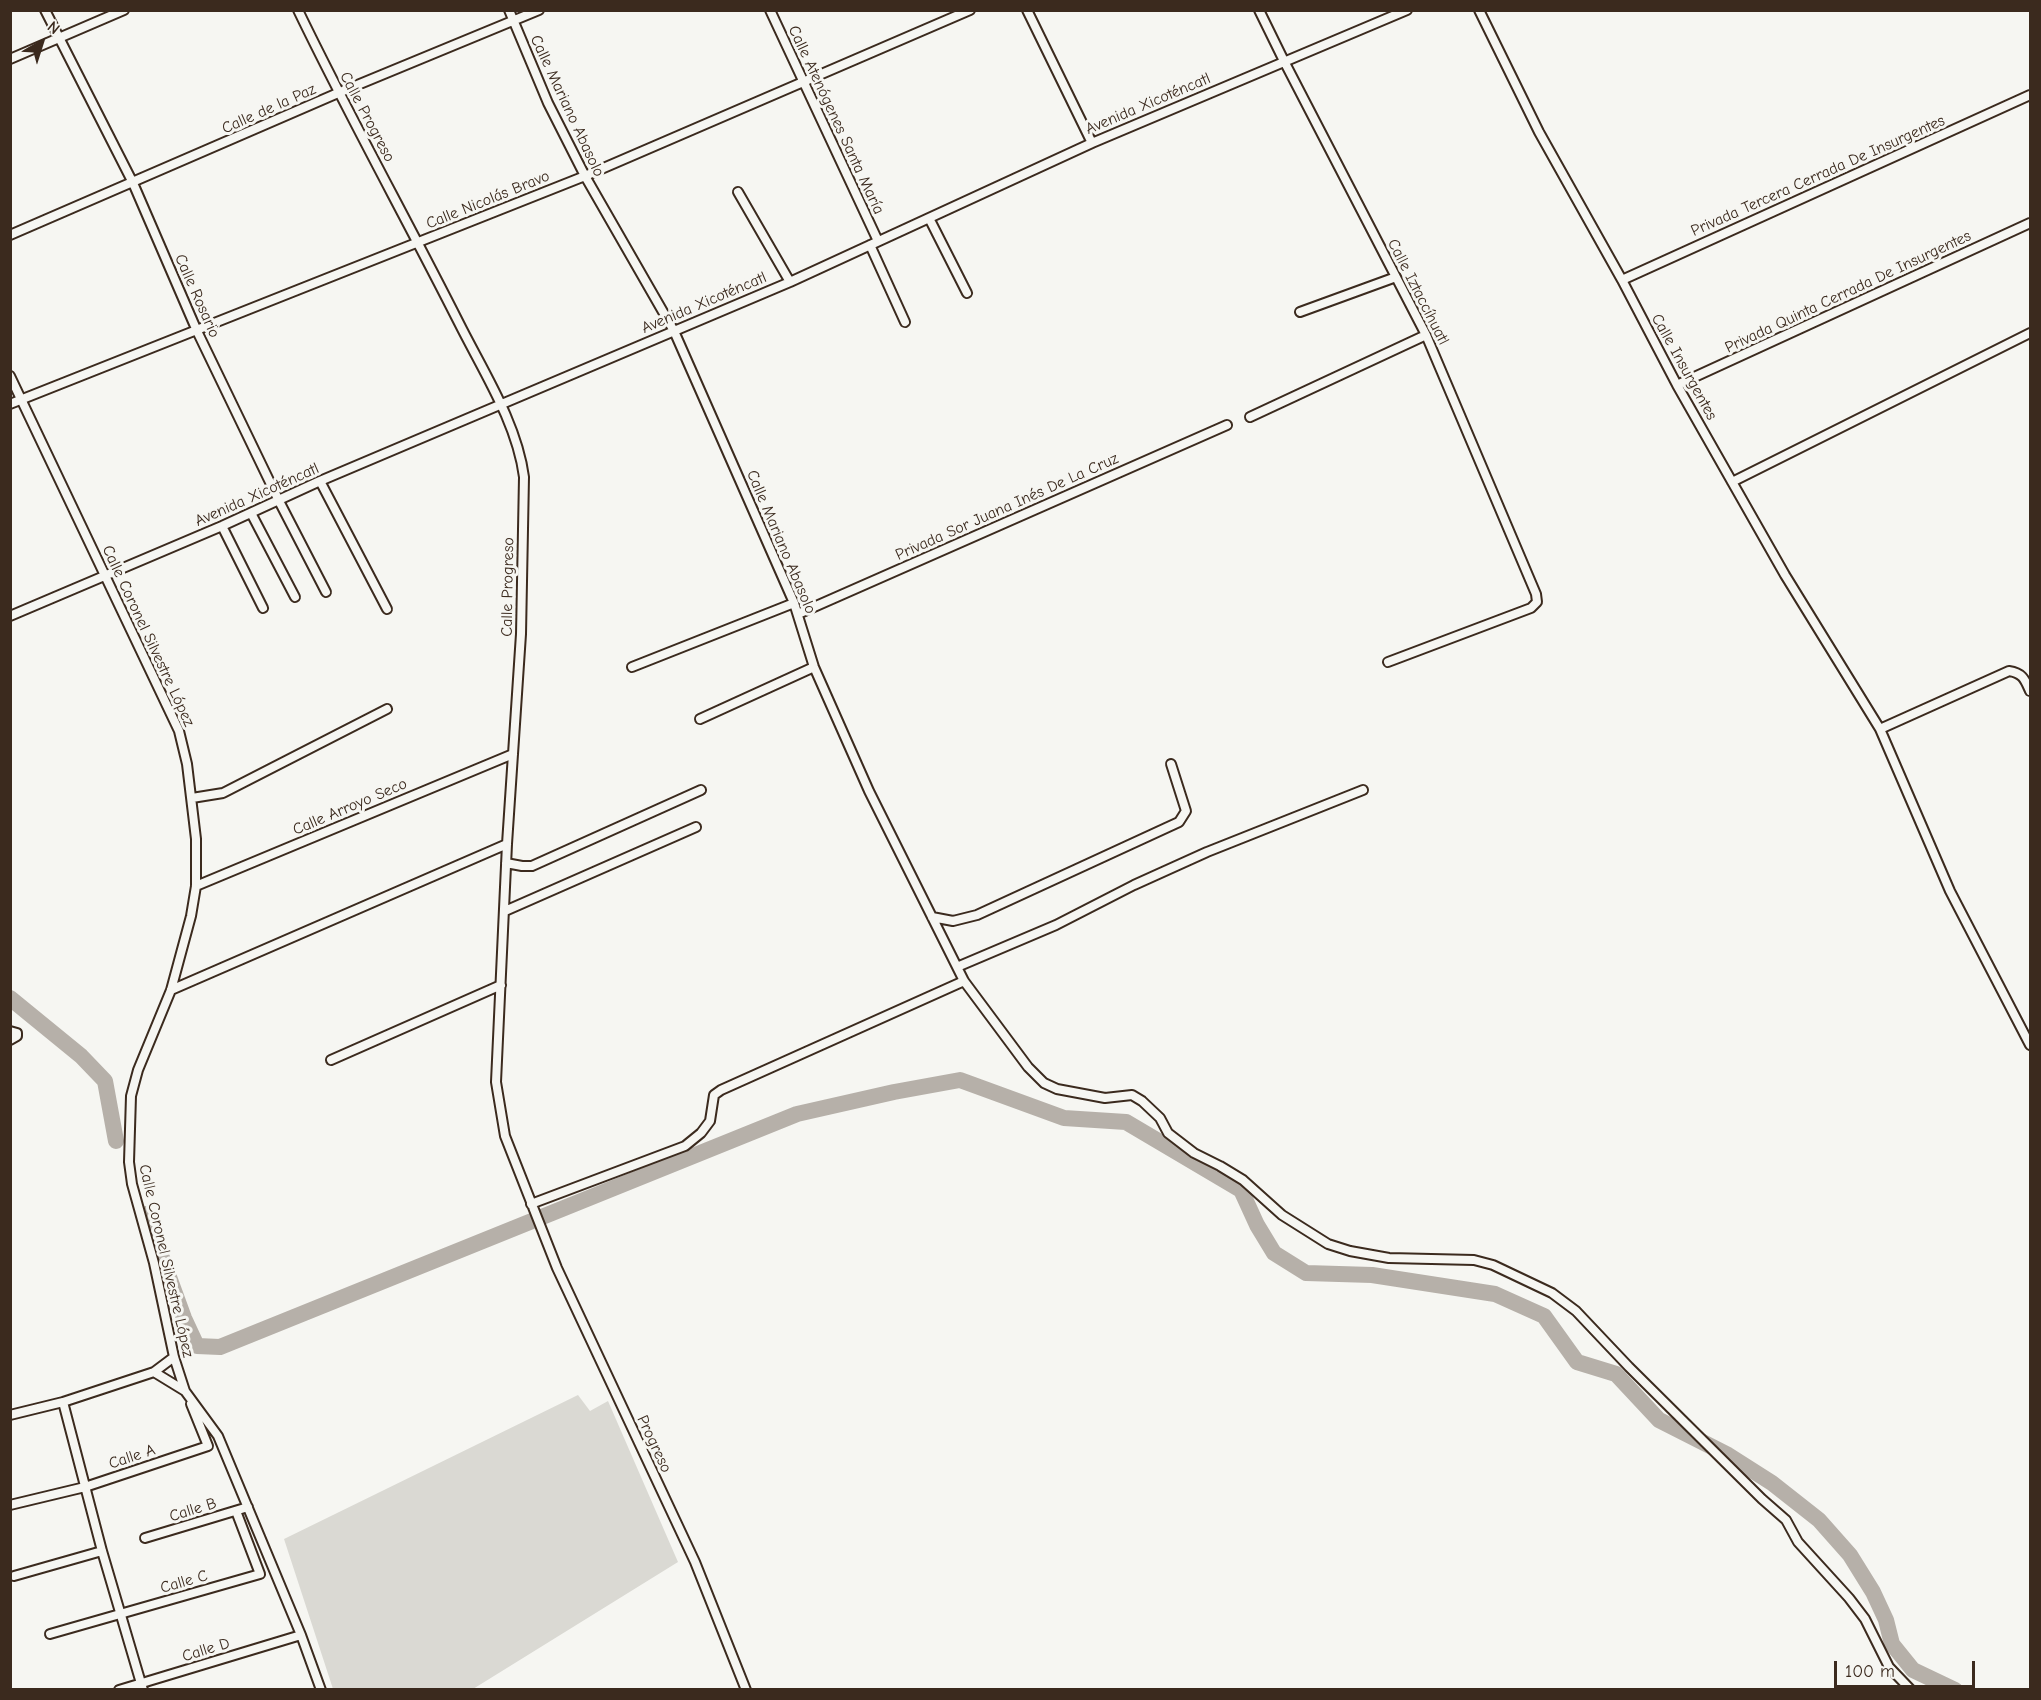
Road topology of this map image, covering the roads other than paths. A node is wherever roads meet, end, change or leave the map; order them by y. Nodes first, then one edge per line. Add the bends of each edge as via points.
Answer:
1 (45, 10) edge
2 (124, 10) edge
3 (298, 10) edge
4 (509, 10) edge
5 (539, 10) edge
6 (770, 10) edge
7 (970, 10) edge
8 (1027, 10) edge
9 (1260, 10) edge
10 (1407, 10) edge
11 (1479, 10) edge
12 (513, 21) junction
13 (60, 39) junction
14 (10, 59) edge
15 (1284, 61) junction
16 (804, 82) junction
17 (338, 93) junction
18 (2028, 96) edge
19 (1092, 143) junction
20 (585, 176) junction
21 (133, 183) junction
22 (738, 192) dead end
23 (929, 218) junction
24 (2031, 223) edge
25 (10, 235) edge
26 (418, 243) junction
27 (874, 243) junction
28 (1396, 277) junction
29 (1622, 280) junction
30 (790, 282) junction
31 (967, 293) dead end
32 (1300, 312) dead end
33 (905, 322) dead end
34 (198, 330) junction
35 (674, 331) junction
36 (2031, 333) edge
37 (1426, 335) junction
38 (10, 376) edge
39 (1677, 385) junction
40 (22, 399) junction
41 (10, 404) edge
42 (500, 404) junction
43 (1250, 417) dead end
44 (1227, 425) dead end
45 (320, 481) junction
46 (1732, 482) junction
47 (279, 501) junction
48 (251, 513) junction
49 (222, 526) junction
50 (107, 576) junction
51 (326, 592) dead end
52 (295, 597) dead end
53 (794, 603) junction
54 (263, 608) dead end
55 (387, 609) dead end
56 (798, 614) junction
57 (10, 616) edge
58 (1388, 662) dead end
59 (814, 667) junction
60 (632, 668) dead end
61 (2031, 691) edge
62 (387, 709) dead end
63 (700, 719) dead end
64 (1880, 729) junction
65 (513, 754) junction
66 (1171, 764) dead end
67 (701, 790) dead end
68 (1363, 790) dead end
69 (192, 798) junction
70 (696, 827) dead end
71 (507, 844) junction
72 (506, 863) junction
73 (196, 886) junction
74 (505, 911) junction
75 (932, 917) junction
76 (957, 967) junction
77 (964, 981) junction
78 (501, 984) junction
79 (171, 990) junction
80 (10, 1031) edge
81 (10, 1040) edge
82 (2031, 1045) edge
83 (331, 1060) dead end
84 (532, 1207) junction
85 (174, 1357) junction
86 (154, 1372) junction
87 (187, 1393) junction
88 (63, 1402) junction
89 (10, 1415) edge
90 (85, 1487) junction
91 (10, 1505) edge
92 (248, 1507) junction
93 (236, 1511) junction
94 (145, 1538) dead end
95 (102, 1551) junction
96 (14, 1576) dead end
97 (120, 1615) junction
98 (50, 1634) dead end
99 (302, 1635) junction
100 (142, 1686) edge
101 (119, 1689) edge
102 (321, 1689) edge
103 (746, 1689) edge
104 (1911, 1689) edge

1 - 13 street, Calle Rosario
2 - 13 street
3 - 17 street, Calle Progreso
4 - 12 street, Calle Mariano Abasolo
5 - 12 street, Calle de la Paz
6 - 16 street, Calle Atenógenes Santa María
7 - 16 street, Calle Nicolás Bravo
8 - 19 street
9 - 15 street, Calle Iztaccíhuatl
10 - 15 street, Avenida Xicoténcatl
11 - 29 street, Calle Insurgentes via 1539,132
12 - 17 street, Calle de la Paz
12 - 20 street, Calle Mariano Abasolo
13 - 14 street
13 - 21 street, Calle Rosario
15 - 19 street, Avenida Xicoténcatl
15 - 28 street, Calle Iztaccíhuatl
16 - 20 street, Calle Nicolás Bravo
16 - 27 street, Calle Atenógenes Santa María
17 - 21 street, Calle de la Paz
17 - 26 street, Calle Progreso
18 - 29 street, Privada Tercera Cerrada De Insurgentes
19 - 23 street, Avenida Xicoténcatl
20 - 26 street, Calle Nicolás Bravo
20 - 35 street, Calle Mariano Abasolo
21 - 25 street, Calle de la Paz
21 - 34 street, Calle Rosario
22 - 30 street
23 - 27 street, Avenida Xicoténcatl
23 - 31 street
24 - 39 street, Privada Quinta Cerrada De Insurgentes
26 - 34 street, Calle Nicolás Bravo
26 - 42 street, Calle Progreso
27 - 30 street, Avenida Xicoténcatl
27 - 33 street, Calle Atenógenes Santa María
28 - 32 street
28 - 37 street, Calle Iztaccíhuatl
29 - 39 street, Calle Insurgentes
30 - 35 street, Avenida Xicoténcatl
34 - 40 street, Calle Nicolás Bravo
34 - 47 street, Calle Rosario
35 - 42 street, Avenida Xicoténcatl
35 - 53 street, Calle Mariano Abasolo
36 - 46 street
37 - 43 street
37 - 58 street, Calle Iztaccíhuatl via 1537,602 1531,608
38 - 40 street, Calle Coronel Silvestre López
39 - 46 street, Calle Insurgentes
40 - 41 street, Calle Nicolás Bravo
40 - 50 street, Calle Coronel Silvestre López
42 - 45 street, Avenida Xicoténcatl
42 - 65 street, Calle Progreso via 521,455 524,477 521,633
44 - 56 street, Privada Sor Juana Inés De La Cruz
45 - 47 street, Avenida Xicoténcatl
45 - 55 street
46 - 64 street, Calle Insurgentes
47 - 48 street, Avenida Xicoténcatl
47 - 51 street, Calle Rosario
48 - 49 street, Avenida Xicoténcatl
48 - 52 street
49 - 50 street, Avenida Xicoténcatl
49 - 54 street
50 - 57 street, Avenida Xicoténcatl
50 - 69 street, Calle Coronel Silvestre López via 179,731
53 - 56 street, Calle Mariano Abasolo
53 - 60 street
56 - 59 street, Calle Mariano Abasolo
59 - 63 street
59 - 75 street, Calle Mariano Abasolo via 869,791
61 - 64 street via 2025,678 2009,671
62 - 69 street via 223,793
64 - 82 street, Calle Insurgentes via 1950,891
65 - 71 street, Calle Progreso
65 - 73 street, Calle Arroyo Seco
66 - 75 street via 1186,811 1179,822 976,915 957,921
67 - 72 street via 532,866
68 - 76 street via 1207,852 1056,925
69 - 73 street, Calle Coronel Silvestre López
70 - 74 street
71 - 72 street, Calle Progreso
71 - 79 street
72 - 74 street, Calle Progreso
73 - 79 street, Calle Coronel Silvestre López
74 - 78 street, Calle Progreso
75 - 76 street, Calle Mariano Abasolo
76 - 77 street, Calle Mariano Abasolo
77 - 84 street via 721,1090 714,1095 710,1121 685,1146
77 - 104 street, Calle Mariano Abasolo via 1044,1083 1105,1098 1132,1095 1160,1118 1168,1134 1243,1180 1282,1215 1328,1244 1389,1258 1474,1260 1552,1293 1576,1311 1786,1520 1798,1542 1865,1619 1889,1667
78 - 83 street
78 - 84 street, Calle Progreso via 498,1102 505,1136
79 - 85 street, Calle Coronel Silvestre López via 135,1079 129,1162
80 - 81 street via 16,1036
84 - 103 street, Progreso via 695,1562
85 - 86 street
85 - 87 street, Calle Coronel Silvestre López
86 - 87 street
86 - 88 street
87 - 90 street, Calle A via 208,1446
87 - 92 street, Calle Coronel Silvestre López via 218,1436
88 - 89 street
88 - 90 street
90 - 91 street, Calle A
90 - 95 street
92 - 93 street, Calle B
92 - 99 street, Calle Coronel Silvestre López
93 - 94 street, Calle B
93 - 97 street, Calle C via 260,1574
95 - 96 street
95 - 97 street
97 - 98 street, Calle C
97 - 100 street
99 - 100 street, Calle D
99 - 102 street, Calle Coronel Silvestre López
100 - 101 street, Calle D

